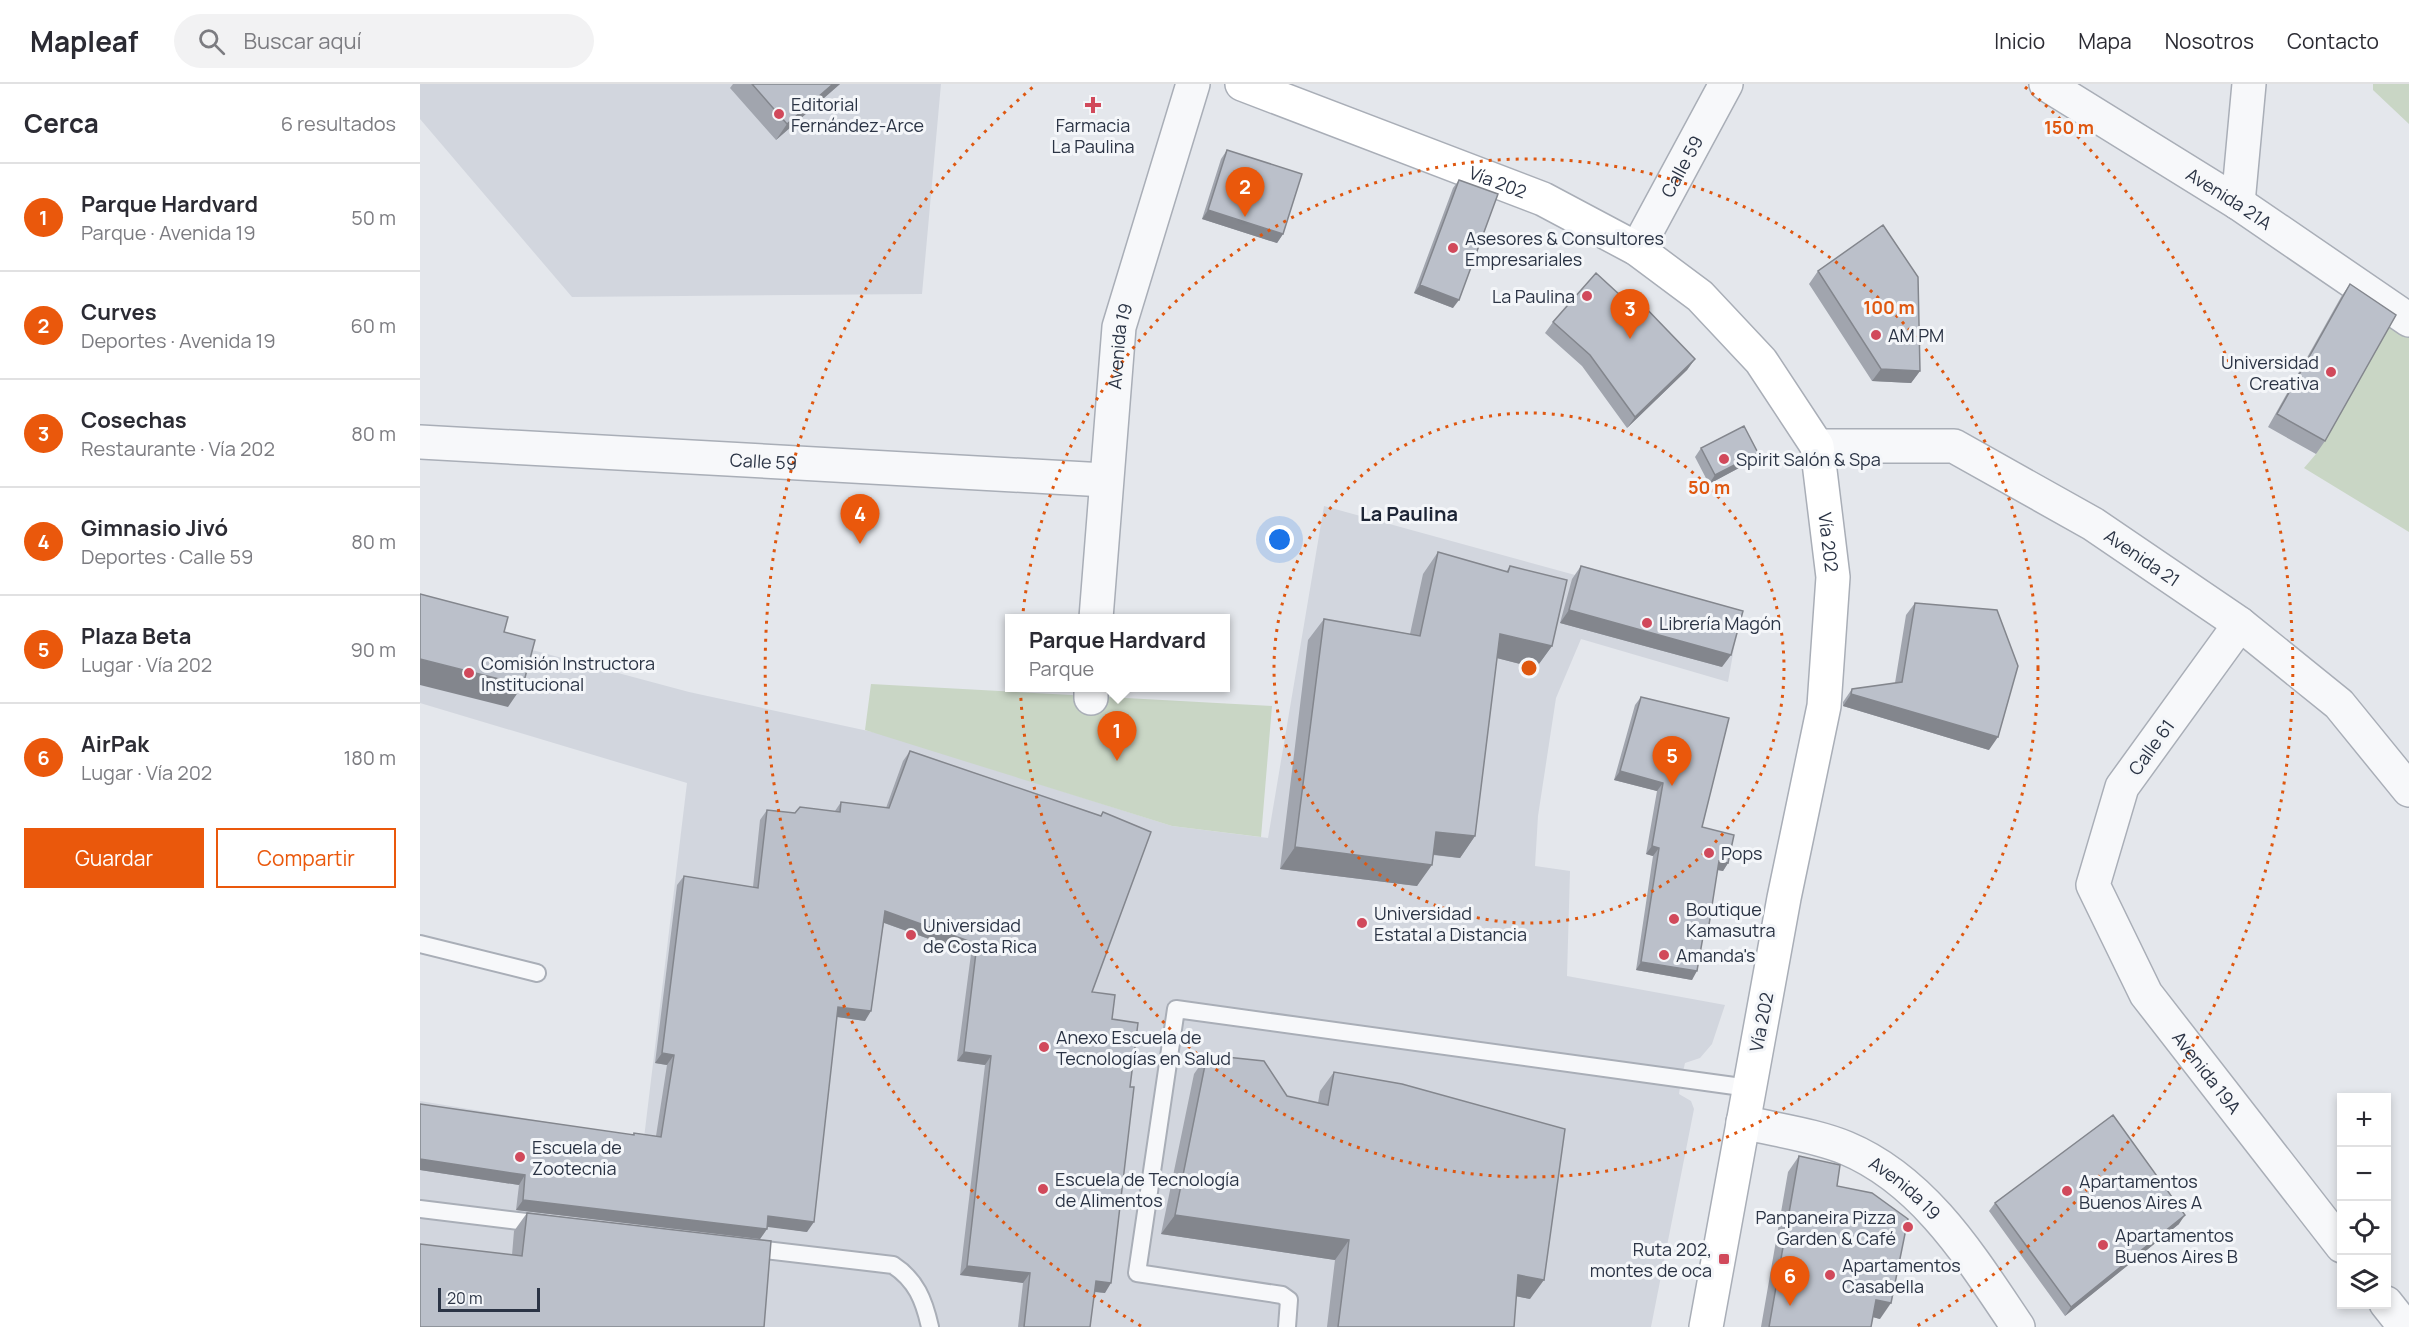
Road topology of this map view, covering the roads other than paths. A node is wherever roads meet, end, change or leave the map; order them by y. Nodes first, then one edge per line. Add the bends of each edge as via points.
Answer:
1 (1193, 84) edge
2 (1242, 84) edge
3 (1726, 84) edge
4 (2046, 84) edge
5 (2249, 84) edge
6 (2238, 203) junction
7 (1637, 249) junction
8 (2409, 320) edge
9 (420, 442) edge
10 (1817, 446) junction
11 (1105, 480) junction
12 (1096, 614) edge
13 (2240, 624) junction
14 (2409, 790) edge
15 (2093, 885) joint
16 (420, 944) edge
17 (537, 973) dead end
18 (1749, 1088) junction
19 (1743, 1122) junction
20 (420, 1209) edge
21 (560, 1226) edge
22 (2337, 1240) edge
23 (734, 1247) edge
24 (2391, 1309) edge
25 (930, 1327) edge
26 (1287, 1327) edge
27 (1706, 1327) edge
28 (2018, 1327) edge
29 (2405, 1327) edge

1 - 11 street, Avenida 19 via 1119,327
2 - 7 main road, Vía 202 via 1543,199
3 - 7 street, Calle 59
4 - 6 street, Avenida 21A
5 - 6 street
6 - 8 street, Avenida 21A
7 - 10 main road, Vía 202 via 1700,296 1761,361
9 - 11 street, Calle 59
10 - 13 street, Avenida 21 via 1954,446 2092,524
10 - 18 main road, Vía 202 via 1833,577 1824,706
11 - 12 street, Avenida 19
13 - 14 street, Avenida 21 via 2339,704
13 - 15 street, Calle 61 via 2122,787
15 - 22 street, Avenida 19A via 2146,994
16 - 17 lane
18 - 19 main road, Vía 202
18 - 26 lane via 1176,1009 1137,1273 1282,1295 1289,1300
19 - 27 main road, Vía 202
19 - 28 street, Avenida 19 via 1845,1147 1899,1177 1960,1242
20 - 21 lane
23 - 25 lane via 893,1265 915,1285
24 - 29 street

